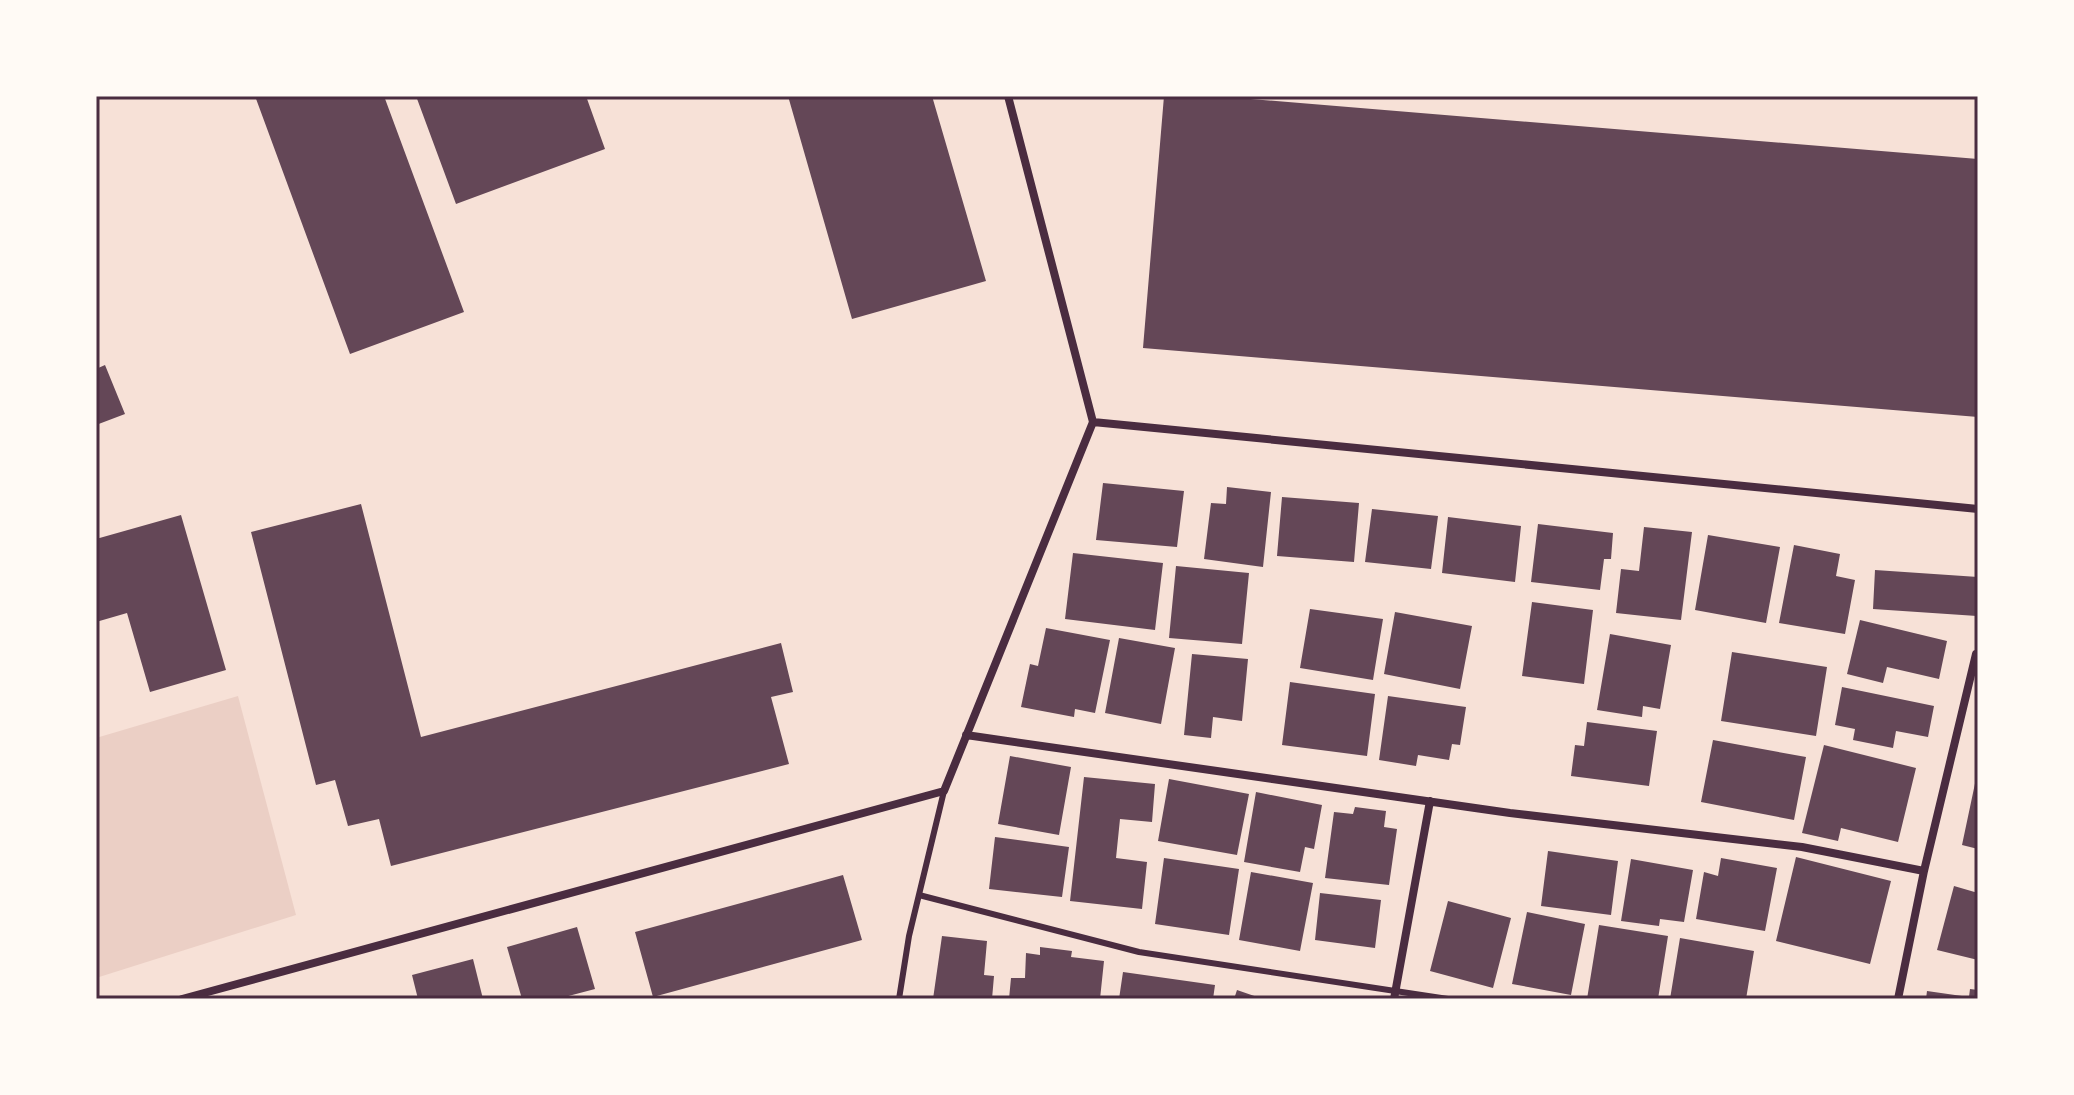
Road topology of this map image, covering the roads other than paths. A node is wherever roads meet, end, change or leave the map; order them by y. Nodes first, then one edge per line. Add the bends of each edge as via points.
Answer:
1 (1008, 96) edge
2 (1093, 422) junction
3 (1978, 509) edge
4 (1976, 654) dead end
5 (966, 735) junction
6 (944, 791) junction
7 (1430, 801) junction
8 (1924, 871) junction
9 (919, 895) junction
10 (1395, 994) edge
11 (182, 999) edge
12 (899, 999) edge
13 (1448, 999) edge
14 (1898, 999) edge

1 - 2 street
2 - 3 street
2 - 5 street
4 - 8 street
5 - 6 street
5 - 7 street
6 - 9 lane
6 - 11 street
7 - 8 street via 1802,847
7 - 10 street
8 - 14 street
9 - 10 lane via 1139,952
9 - 12 lane
10 - 13 lane

